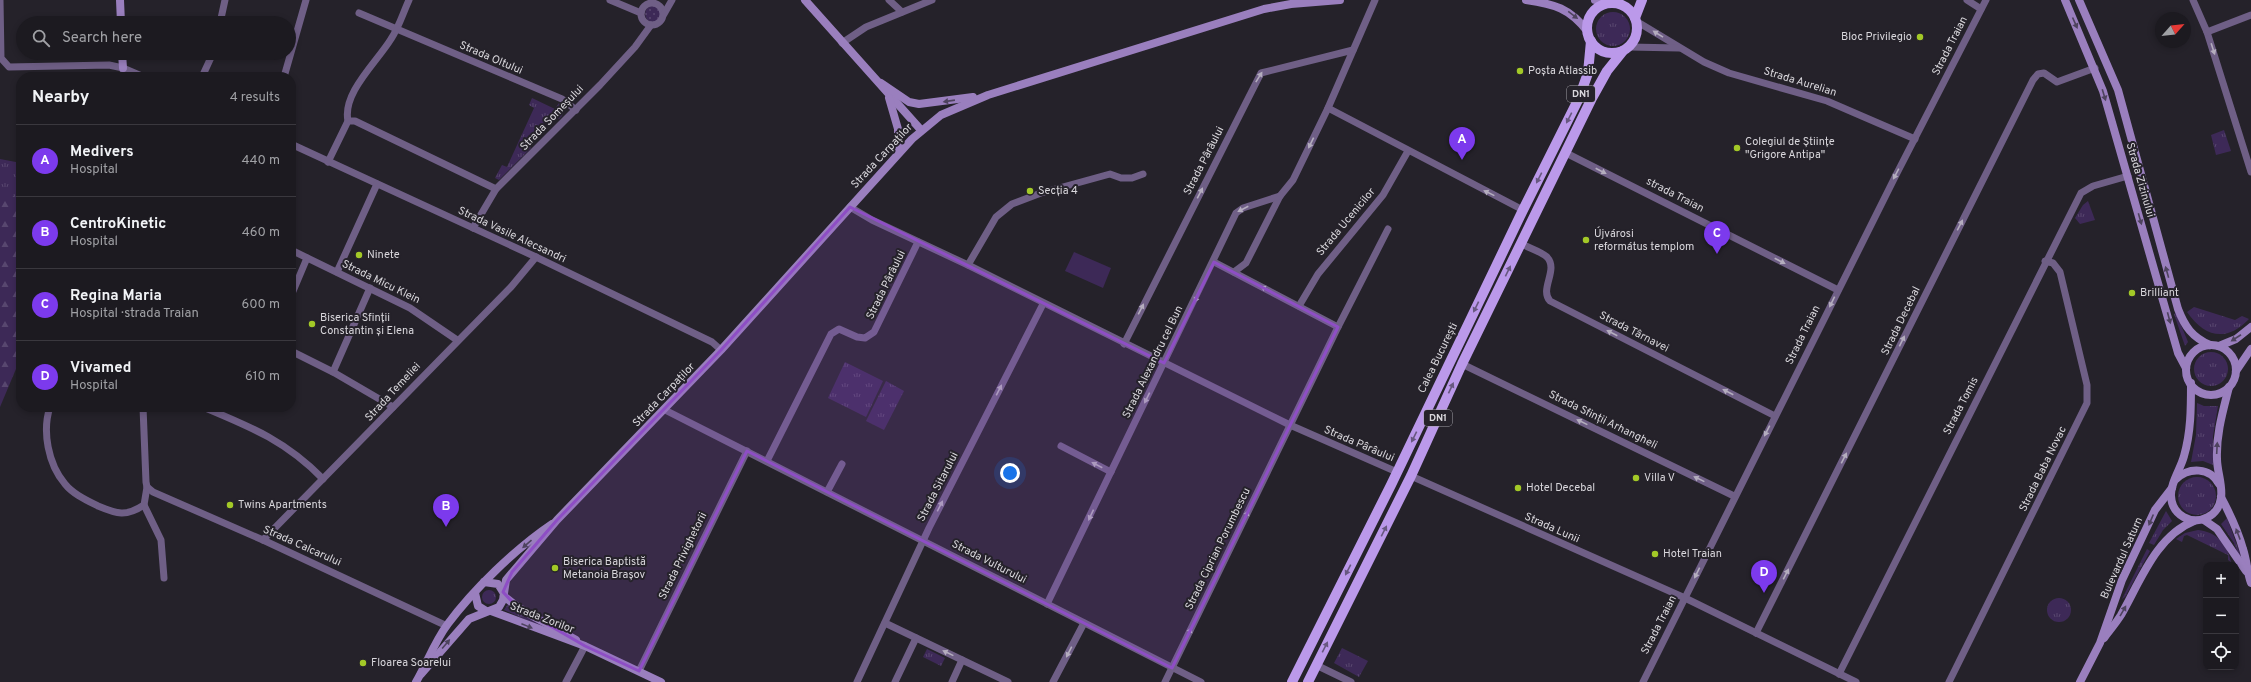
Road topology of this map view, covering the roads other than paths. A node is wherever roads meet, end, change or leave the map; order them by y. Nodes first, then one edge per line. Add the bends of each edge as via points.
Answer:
1 (0, 0) edge
2 (120, 0) edge
3 (225, 0) edge
4 (306, 0) edge
5 (409, 0) edge
6 (610, 0) edge
7 (662, 0) edge
8 (672, 0) edge
9 (805, 0) edge
10 (889, 0) edge
11 (932, 0) edge
12 (1340, 0) edge
13 (1375, 0) edge
14 (1526, 0) edge
15 (1595, 0) edge
16 (1642, 0) edge
17 (1967, 0) edge
18 (1986, 0) edge
19 (2065, 0) edge
20 (2079, 0) edge
21 (2193, 0) edge
22 (654, 3) junction
23 (1615, 3) edge
24 (1981, 8) junction
25 (902, 12) junction
26 (359, 13) dead end
27 (641, 13) junction
28 (664, 14) junction
29 (2251, 15) edge
30 (121, 16) edge
31 (222, 16) edge
32 (1635, 19) junction
33 (651, 25) junction
34 (396, 29) junction
35 (2207, 32) junction
36 (296, 35) edge
37 (1589, 36) junction
38 (842, 43) junction
39 (1680, 48) junction
40 (1626, 49) junction
41 (1353, 50) junction
42 (122, 60) edge
43 (209, 60) edge
44 (289, 60) edge
45 (123, 68) junction
46 (2095, 68) junction
47 (123, 72) edge
48 (132, 72) edge
49 (204, 72) edge
50 (285, 72) edge
51 (870, 75) junction
52 (988, 95) junction
53 (888, 96) junction
54 (1328, 108) junction
55 (576, 110) junction
56 (348, 121) junction
57 (920, 130) junction
58 (1915, 139) junction
59 (296, 146) edge
60 (1408, 151) junction
61 (898, 153) junction
62 (1566, 153) junction
63 (2248, 153) edge
64 (328, 162) junction
65 (2251, 172) edge
66 (1143, 174) dead end
67 (2128, 176) junction
68 (377, 184) junction
69 (496, 189) junction
70 (1280, 196) junction
71 (850, 207) junction
72 (1523, 210) junction
73 (473, 228) junction
74 (1388, 229) dead end
75 (918, 242) junction
76 (1522, 244) junction
77 (296, 252) edge
78 (536, 257) junction
79 (308, 258) junction
80 (2046, 261) junction
81 (1214, 262) junction
82 (968, 265) junction
83 (337, 272) junction
84 (1234, 272) junction
85 (296, 285) edge
86 (370, 288) junction
87 (1838, 290) junction
88 (1043, 304) junction
89 (1299, 306) junction
90 (1338, 327) junction
91 (2251, 327) edge
92 (457, 340) junction
93 (1124, 344) junction
94 (2210, 345) junction
95 (2219, 346) junction
96 (2251, 349) edge
97 (721, 350) junction
98 (296, 354) edge
99 (1164, 363) junction
100 (1462, 364) junction
101 (2186, 368) junction
102 (333, 372) junction
103 (2236, 372) junction
104 (2191, 383) junction
105 (2229, 387) junction
106 (393, 408) junction
107 (665, 410) junction
108 (49, 412) edge
109 (143, 412) edge
110 (145, 412) edge
111 (214, 412) edge
112 (1775, 416) junction
113 (143, 420) junction
114 (1290, 425) junction
115 (1061, 446) dead end
116 (747, 451) junction
117 (767, 461) junction
118 (842, 464) dead end
119 (1111, 472) junction
120 (1397, 472) junction
121 (1411, 476) junction
122 (323, 479) junction
123 (2176, 480) junction
124 (147, 484) junction
125 (2220, 486) junction
126 (2172, 487) junction
127 (827, 492) junction
128 (1734, 496) junction
129 (2222, 497) junction
130 (144, 505) junction
131 (558, 520) junction
132 (2204, 520) junction
133 (2194, 521) junction
134 (263, 540) junction
135 (923, 541) junction
136 (2247, 571) junction
137 (164, 578) dead end
138 (484, 582) junction
139 (2251, 583) edge
140 (475, 593) junction
141 (503, 594) junction
142 (1684, 598) junction
143 (1047, 604) junction
144 (489, 611) junction
145 (885, 623) junction
146 (1084, 623) junction
147 (447, 626) junction
148 (1756, 633) junction
149 (916, 638) junction
150 (2100, 643) junction
151 (585, 646) junction
152 (962, 660) junction
153 (1316, 665) junction
154 (1172, 668) junction
155 (639, 671) junction
156 (421, 674) junction
157 (1839, 674) junction
158 (416, 682) edge
159 (566, 682) edge
160 (661, 682) edge
161 (858, 682) edge
162 (895, 682) edge
163 (952, 682) edge
164 (1008, 682) edge
165 (1054, 682) edge
166 (1165, 682) edge
167 (1201, 682) edge
168 (1292, 682) edge
169 (1308, 682) edge
170 (1350, 682) edge
171 (1642, 682) edge
172 (1856, 682) edge
173 (1949, 682) edge
174 (2080, 682) edge

1 - 45 street via 1,58 9,66 109,65
2 - 30 main road
3 - 31 street
4 - 36 street
5 - 34 street
6 - 27 street
7 - 22 street
8 - 28 street, Strada Someșului
9 - 38 main road
10 - 25 street
11 - 25 street
12 - 52 main road, Strada Carpaților via 1264,9
13 - 41 street
14 -> 37 main road via 1563,9 1574,15
15 - 23 main road
16 - 32 main road, DN1
17 - 24 street
18 - 24 street, Strada Traian
19 -> 46 main road, Strada Zizinului
94 -> 20 main road, Strada Zizinului via 2188,330 2178,309 2118,90
21 - 35 street
22 - 27 street via 647,4
22 - 28 street via 660,6
23 - 32 main road via 1625,7
23 - 37 main road, DN1 via 1600,8 1591,16
24 - 58 street, Strada Traian
25 - 38 street via 866,27
26 - 34 street, Strada Oltului
27 - 33 street via 642,20
28 - 33 street, Strada Someșului via 659,24
29 - 35 street
39 -> 32 street, Strada Aurelian
32 - 40 main road, DN1 via 1636,34
33 - 55 street, Strada Someșului via 635,47
34 - 55 street, Strada Oltului via 562,99
34 - 56 street via 383,52 362,77 353,93 346,113
35 -> 63 street
37 - 40 main road via 1602,51 1609,53
37 -> 72 main road, Calea București / DN1 via 1588,73 1579,98
38 - 51 main road
39 - 40 street, Strada Aurelian
39 - 58 street, Strada Aurelian via 1729,73 1827,101
40 - 62 main road, DN1 via 1615,59 1599,84
41 - 54 street
93 -> 41 street, Strada Pârâului via 1261,73
42 - 45 main road
43 - 49 street
44 - 50 street
45 - 47 street
45 - 48 street
46 -> 67 main road, Strada Zizinului
148 -> 46 street, Strada Decebal via 2033,80 2038,74 2044,73 2057,82
52 -> 51 main road via 935,103 915,103 902,98
51 - 53 main road
52 - 57 main road, Strada Carpaților via 941,115
53 - 57 main road
53 - 61 main road via 898,129
54 - 60 street
54 -> 70 street via 1293,180
55 - 69 street, Strada Someșului
56 - 64 street
56 - 69 street via 355,121
57 - 61 main road, Strada Carpaților
58 -> 87 street, Strada Traian
59 - 64 street, Strada Vasile Alecsandri
72 -> 60 street
60 - 89 street, Strada Ucenicilor via 1383,195 1318,274
61 - 71 main road, Strada Carpaților
62 - 76 main road, DN1
62 -> 87 street, strada Traian
63 - 65 street
64 - 68 street, Strada Vasile Alecsandri
66 - 82 street via 1132,178 1110,174 1041,193 1012,204 996,217
67 - 80 street, Strada Tomis via 2093,186 2081,193
67 -> 101 main road, Strada Zizinului via 2178,353
68 - 73 street, Strada Vasile Alecsandri
68 - 83 street
69 - 73 street, Strada Someșului
70 -> 81 street, Strada Alexandru cel Bun via 1239,210
70 - 84 street via 1246,263
71 - 75 street, Strada Pârâului
71 - 97 main road, Strada Carpaților
72 -> 120 main road, Calea București / DN1
73 - 78 street, Strada Vasile Alecsandri
74 - 90 street
75 - 82 street, Strada Pârâului
75 - 117 street, Strada Pârâului via 874,332 865,338 839,329 831,334
100 -> 76 main road, DN1
112 -> 76 street, Strada Târnavei via 1550,301 1546,294 1551,269 1549,261
77 - 79 street, Strada Micu Klein
78 - 92 street, Strada Temeliei via 511,287
78 - 97 street, Strada Vasile Alecsandri via 712,342
79 - 83 street, Strada Micu Klein
79 - 85 street
80 - 157 street, Strada Tomis
80 - 173 street, Strada Baba Novac via 2053,263 2060,272 2087,384 2087,403
81 - 84 street
81 -> 99 street, Strada Alexandru cel Bun
82 - 88 street, Strada Pârâului
83 - 86 street, Strada Micu Klein
89 -> 84 street
86 - 92 street, Strada Micu Klein via 410,308
86 - 102 street
87 -> 112 street, Strada Traian
88 - 93 street, Strada Pârâului
135 -> 88 street, Strada Sitarului
89 - 90 street
90 - 114 street
91 -> 95 main road via 2236,339
92 - 106 street, Strada Temeliei
93 - 99 street, Strada Pârâului
94 - 95 main road
94 - 101 main road via 2194,352
95 - 103 main road via 2230,353
96 - 103 main road
97 - 107 main road, Strada Carpaților
98 - 102 street
99 - 114 street, Strada Pârâului
99 -> 119 street, Strada Alexandru cel Bun
121 -> 100 main road, DN1
128 -> 100 street, Strada Sfinții Arhangheli
101 - 104 main road
102 - 106 street
103 - 105 main road
104 - 105 main road via 2198,390 2211,394
104 - 123 main road via 2190,429
125 -> 105 main road via 2216,458 2218,434
106 - 122 street, Strada Temeliei
107 - 116 street, Strada Vulturului
107 - 131 main road, Strada Carpaților
108 - 130 street via 46,438 52,459 64,483 80,497 110,511 132,513
109 - 113 street
110 - 113 street
111 - 122 street via 276,440 294,452
112 -> 128 street, Strada Traian
113 - 124 street
114 - 120 street, Strada Pârâului
154 -> 114 street, Strada Ciprian Porumbescu
119 -> 115 street
116 - 117 street, Strada Vulturului
116 - 155 street, Strada Privighetorii
117 - 127 street, Strada Vulturului
118 - 127 street
119 -> 143 street, Strada Alexandru cel Bun
120 -> 168 main road, Calea București / DN1
121 - 142 street, Strada Lunii
153 -> 121 main road, DN1
122 - 134 street, Strada Temeliei
123 - 125 main road via 2190,471 2202,471 2213,476
123 - 126 main road
124 - 130 street
124 - 134 street, Strada Calcarului via 153,492
125 - 129 main road
126 - 133 main road via 2173,506 2182,516
126 -> 150 main road, Bulevardul Saturn via 2155,510 2122,580
127 - 135 street, Strada Vulturului
128 -> 142 street, Strada Traian
129 - 132 main road via 2215,512
136 -> 129 main road via 2244,550
130 - 137 street via 161,540
131 -> 138 main road, Strada Carpaților via 525,545
131 - 141 main road, Strada Carpaților via 506,580
132 - 133 main road
132 - 136 main road via 2217,529
150 -> 133 main road, Bulevardul Saturn via 2120,617 2166,540 2176,529
134 - 147 street, Strada Calcarului
135 - 143 street, Strada Vulturului
135 - 145 street, Strada Sitarului
136 - 139 main road
138 - 140 main road, Strada Carpaților
138 - 141 main road via 498,584
140 - 144 main road via 478,606
140 - 147 main road, Strada Carpaților
141 - 144 main road, Strada Carpaților via 502,604
141 - 151 main road, Strada Zorilor via 516,606
142 - 148 street, Strada Lunii
142 - 171 street, Strada Traian
143 - 146 street, Strada Vulturului
144 -> 151 main road, Strada Zorilor
156 -> 144 main road, Strada Carpaților via 462,625 472,617
145 - 149 street
145 - 161 street, Strada Sitarului
146 - 154 street, Strada Vulturului
146 -> 165 street
147 - 156 main road, Strada Carpaților via 432,649
148 - 157 street, Strada Lunii
152 -> 149 street
149 - 162 street
150 - 174 main road, Bulevardul Saturn
151 - 155 main road, Strada Zorilor
151 - 159 street
152 - 163 street
152 - 164 street
153 - 169 main road, DN1
153 - 170 street
154 - 166 street, Strada Ciprian Porumbescu
154 - 167 street, Strada Vulturului
155 - 160 main road, Strada Zorilor
156 - 158 main road, Strada Carpaților
157 - 172 street, Strada Lunii

